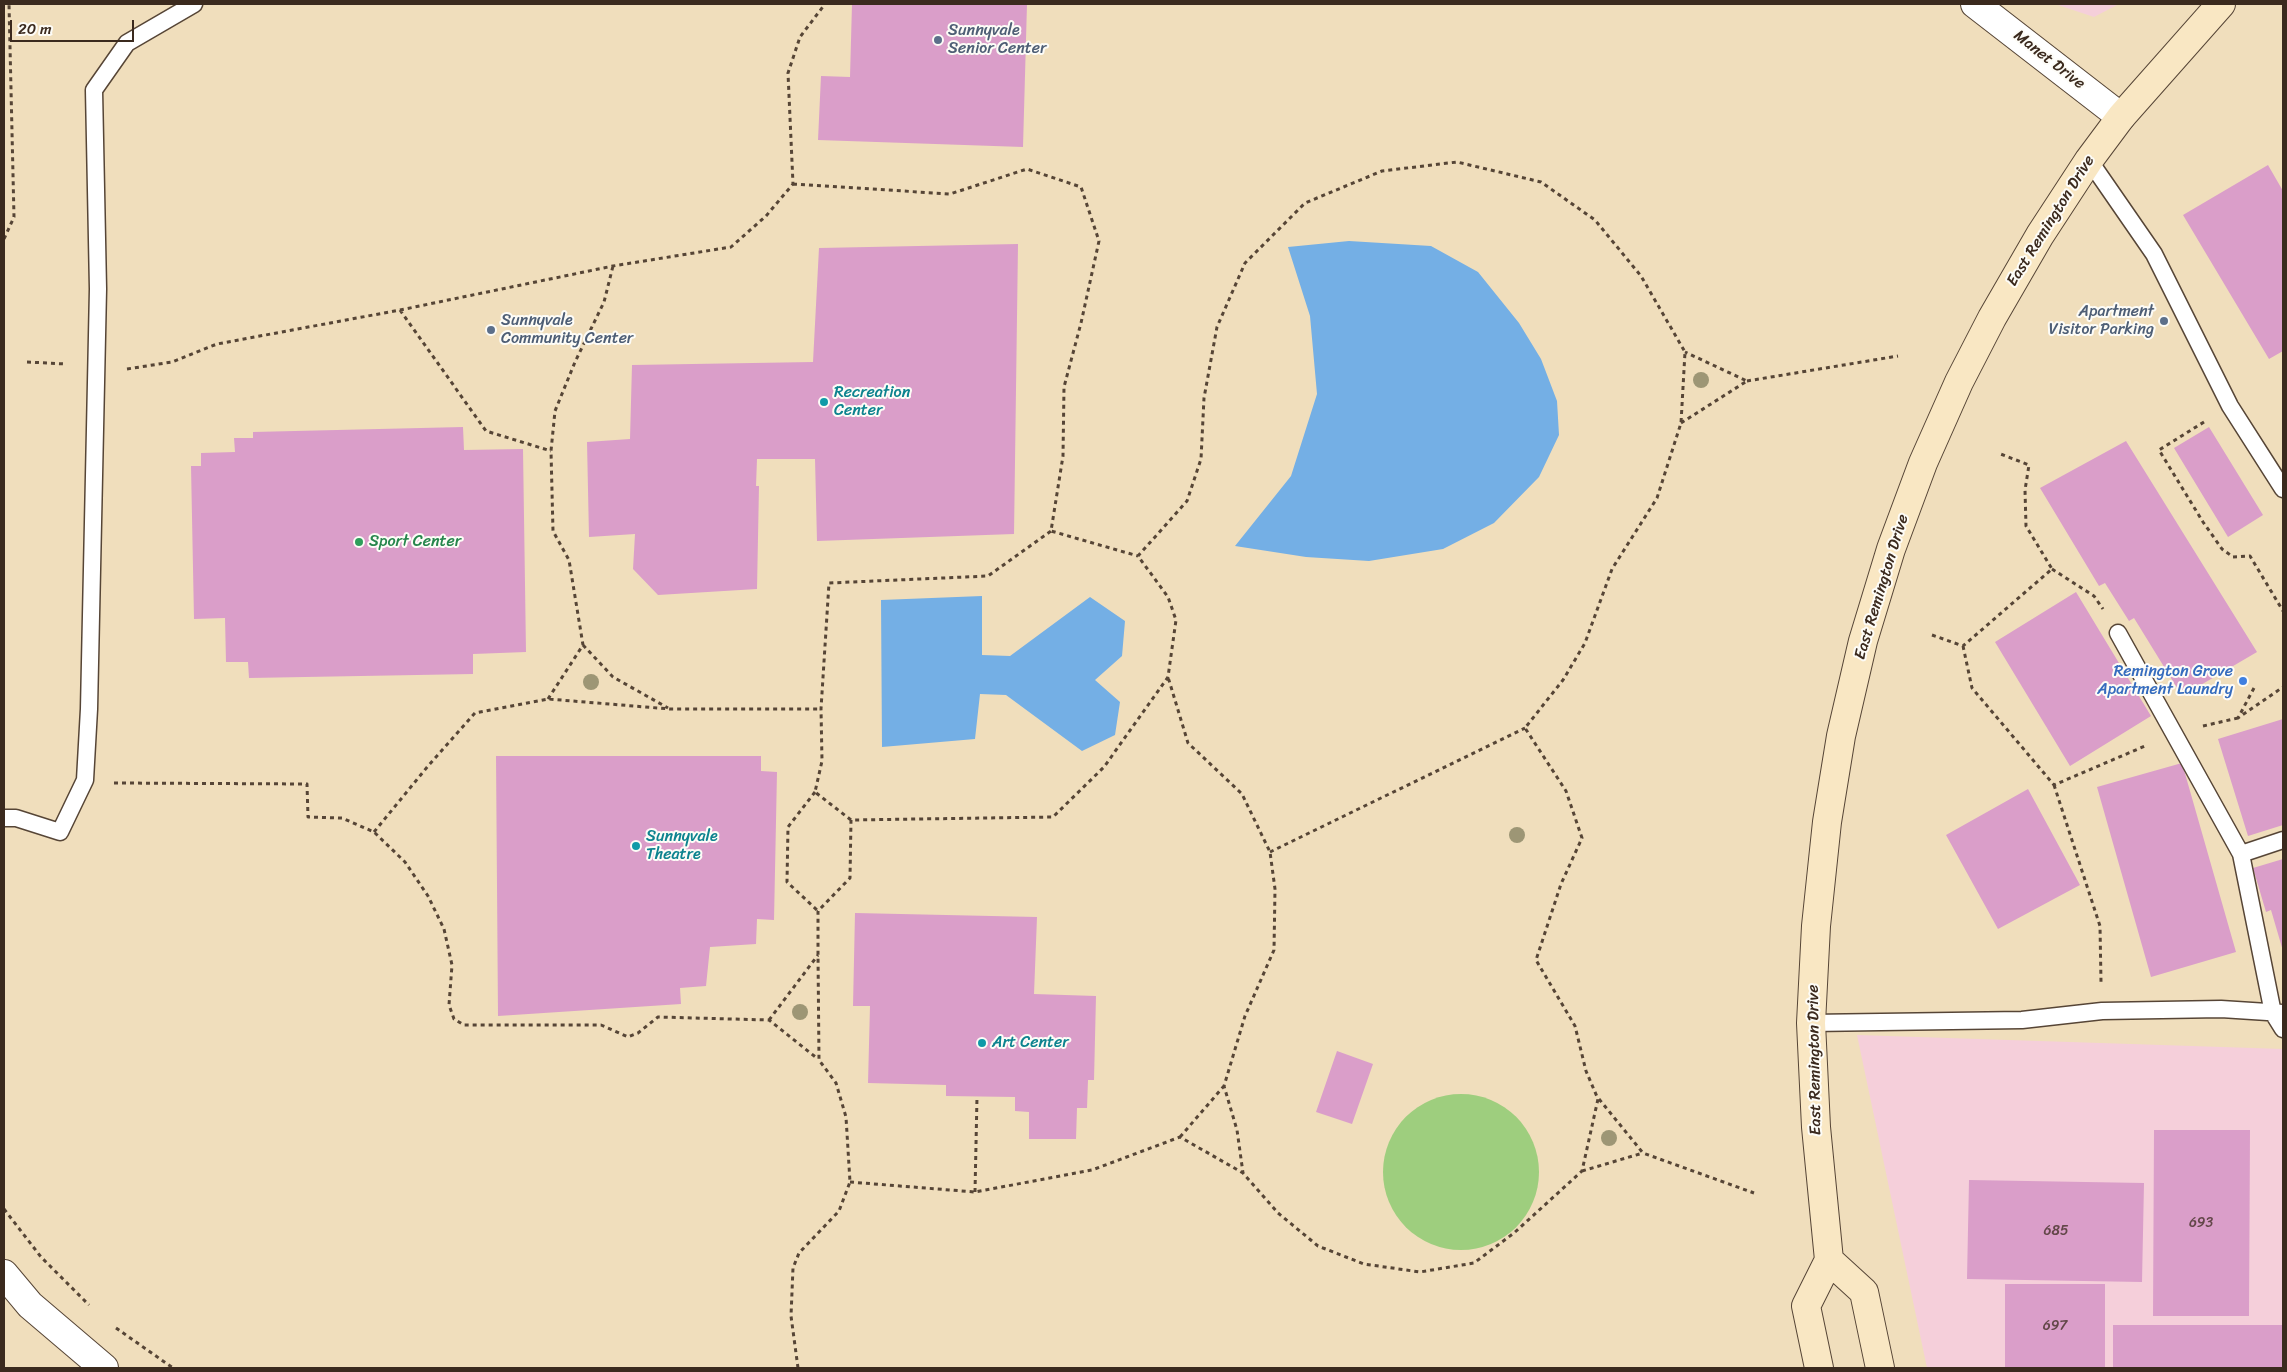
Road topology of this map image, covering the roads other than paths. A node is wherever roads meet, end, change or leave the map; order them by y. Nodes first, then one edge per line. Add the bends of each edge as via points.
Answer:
1 (194, 4) edge
2 (1975, 4) edge
3 (2221, 4) edge
4 (2121, 117) junction
5 (2089, 160) junction
6 (2283, 489) edge
7 (2118, 633) dead end
8 (4, 818) edge
9 (2283, 840) edge
10 (2241, 854) junction
11 (2278, 1013) edge
12 (1811, 1023) junction
13 (2283, 1029) edge
14 (1829, 1260) junction
15 (4, 1274) edge
16 (104, 1368) edge
17 (1819, 1368) edge
18 (1880, 1368) edge

1 - 8 lane via 127,43 94,90 98,262 85,780 60,832 16,818
2 - 4 street, Manet Drive
3 - 4 main road, East Remington Drive
4 - 5 main road, East Remington Drive
5 - 6 lane via 2154,254 2230,406
5 - 12 main road, East Remington Drive via 2040,235 1963,374 1923,463 1891,550 1863,641 1827,822 1816,926
7 - 10 lane
9 - 10 lane
10 - 11 lane
11 - 12 lane via 2221,1009 2102,1011 2022,1020
11 - 13 lane
12 - 14 main road, East Remington Drive via 1816,1126
14 - 17 main road via 1806,1306
14 - 18 main road via 1864,1292
15 - 16 street via 30,1306

